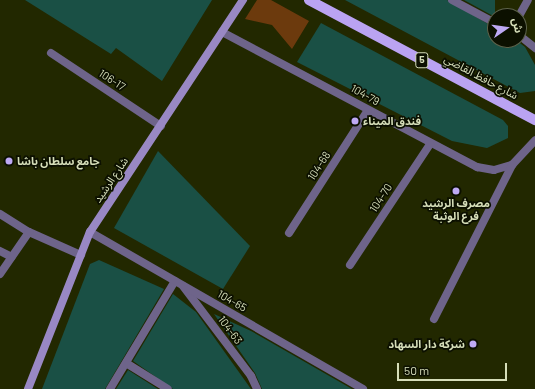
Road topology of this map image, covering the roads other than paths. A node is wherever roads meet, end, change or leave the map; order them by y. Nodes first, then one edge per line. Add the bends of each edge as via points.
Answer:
1 (243, 0) edge
2 (309, 0) edge
3 (452, 0) edge
4 (487, 19) edge
5 (222, 32) junction
6 (527, 42) edge
7 (535, 48) edge
8 (51, 53) dead end
9 (368, 110) junction
10 (535, 120) edge
11 (161, 126) junction
12 (535, 140) edge
13 (430, 144) junction
14 (512, 165) junction
15 (0, 214) edge
16 (29, 232) junction
17 (90, 232) junction
18 (289, 233) dead end
19 (0, 251) edge
20 (81, 255) junction
21 (12, 257) junction
22 (350, 265) dead end
23 (0, 274) edge
24 (179, 283) junction
25 (434, 319) dead end
26 (126, 363) junction
27 (28, 389) edge
28 (110, 389) edge
29 (168, 389) edge
30 (257, 389) edge
31 (363, 389) edge

1 - 5 main road, شارع الرشيد
2 - 10 main road, شارع حافظ القاضي / 5
3 - 4 street
5 - 9 street, 104-79
5 - 11 main road, شارع الرشيد
6 - 7 street
8 - 11 street, 106-17
9 - 13 street, 104-79
9 - 18 street, 104-68
11 - 17 main road, شارع الرشيد
12 - 14 street
13 - 14 street, 104-79 via 477,167 494,170
13 - 22 street, 104-70
14 - 25 street
15 - 16 street
16 - 20 street
16 - 21 street
17 - 20 main road, شارع الرشيد
17 - 24 street, 104-65
19 - 21 street
20 - 27 main road, شارع الرشيد
21 - 23 street
24 - 26 street
24 - 30 street, 104-63 via 251,376
24 - 31 street, 104-65
26 - 28 street
26 - 29 street

